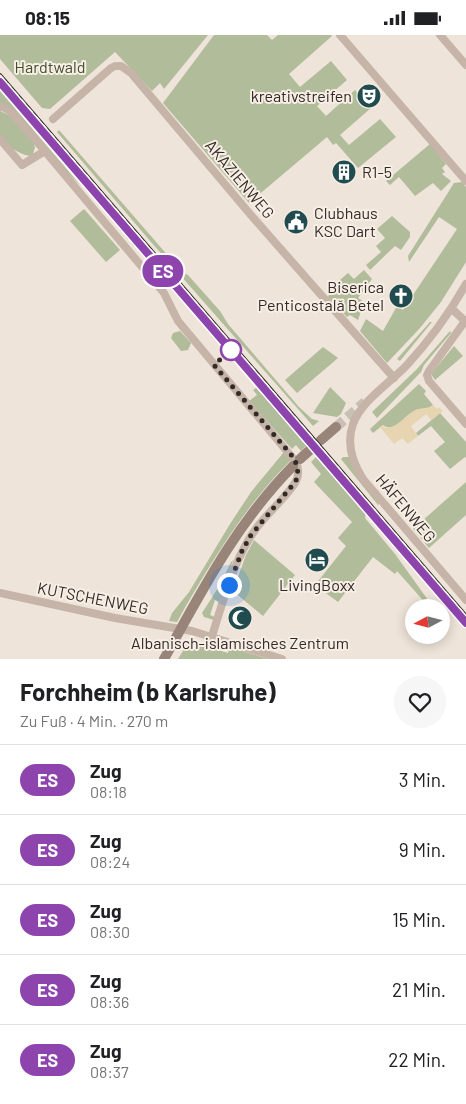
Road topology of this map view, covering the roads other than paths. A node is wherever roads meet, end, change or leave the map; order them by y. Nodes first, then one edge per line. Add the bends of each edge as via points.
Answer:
1 (340, 35) edge
2 (440, 35) edge
3 (466, 65) edge
4 (0, 107) edge
5 (53, 119) dead end
6 (0, 139) edge
7 (45, 151) junction
8 (466, 181) edge
9 (466, 284) edge
10 (454, 311) junction
11 (466, 322) edge
12 (394, 378) junction
13 (466, 424) edge
14 (336, 427) tunnel mouth
15 (321, 440) dead end
16 (311, 449) dead end
17 (296, 461) junction
18 (0, 593) edge
19 (466, 600) edge
20 (187, 629) junction
21 (212, 636) junction
22 (164, 659) edge
23 (282, 659) edge

1 - 8 street
2 - 3 street
4 - 7 street via 10,111
5 - 12 street, AKAZIENWEG via 115,66 124,67 132,73
6 - 7 street via 22,165
7 - 17 street via 164,293 178,321 201,350
9 - 10 street
10 - 11 street
10 - 12 street
11 - 13 street via 427,375
12 - 19 street, HÄFENWEG via 360,411 353,423 350,452 356,469
14 - 15 main road
16 - 17 main road
17 - 20 main road via 243,524 223,555
17 - 21 street via 298,476 294,485 269,511 242,551
18 - 20 street, KUTSCHENWEG via 115,618
20 - 21 street, KUTSCHENWEG
20 - 22 main road
21 - 23 street, KUTSCHENWEG

